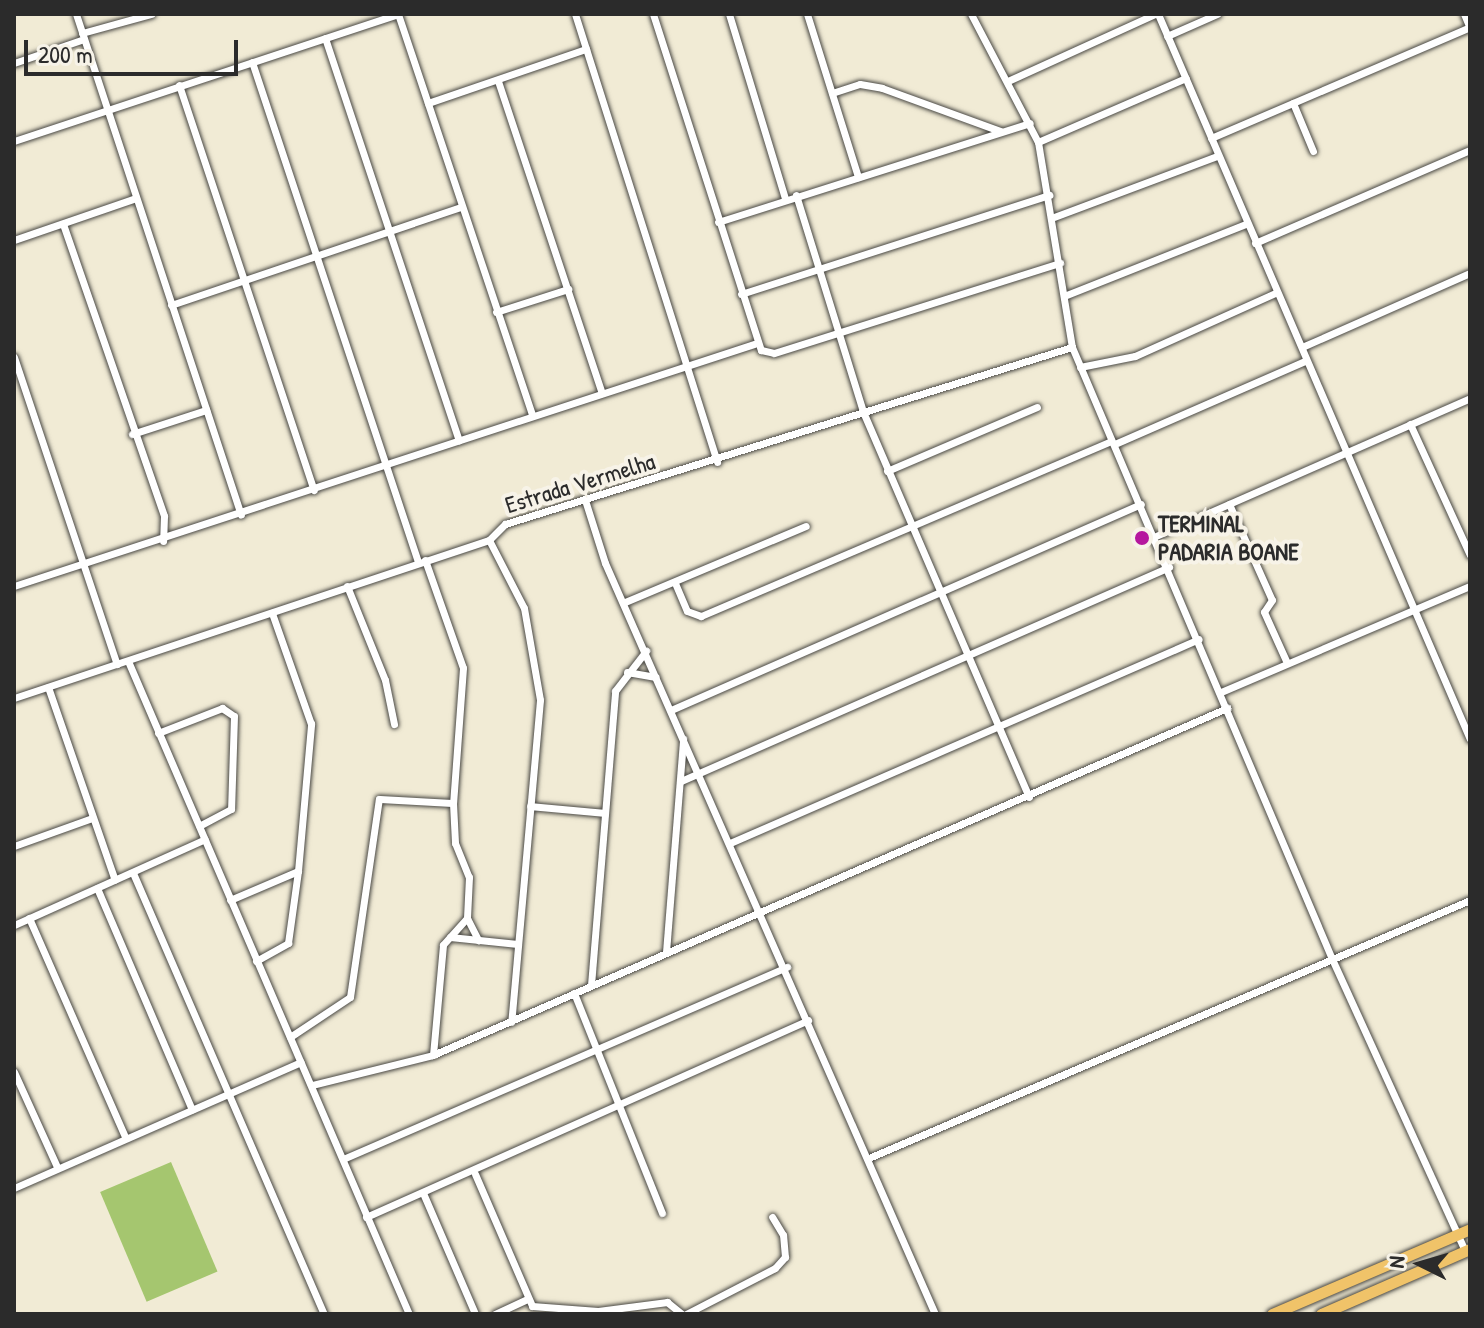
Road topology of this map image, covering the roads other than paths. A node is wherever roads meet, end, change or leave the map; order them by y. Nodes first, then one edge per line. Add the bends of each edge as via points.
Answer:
1 (76, 14) edge
2 (151, 14) edge
3 (359, 14) edge
4 (398, 14) edge
5 (575, 14) edge
6 (653, 14) edge
7 (729, 14) edge
8 (807, 14) edge
9 (1157, 14) edge
10 (1217, 14) edge
11 (1464, 14) edge
12 (975, 15) edge
13 (362, 25) junction
14 (1470, 27) edge
15 (83, 36) junction
16 (1167, 36) junction
17 (325, 38) junction
18 (586, 49) junction
19 (252, 62) junction
20 (14, 63) edge
21 (1186, 78) junction
22 (1010, 80) junction
23 (498, 81) junction
24 (179, 85) junction
25 (832, 93) junction
26 (428, 103) junction
27 (1293, 103) junction
28 (106, 110) junction
29 (1030, 123) junction
30 (1001, 132) junction
31 (1211, 138) junction
32 (14, 141) edge
33 (1038, 142) junction
34 (1470, 150) edge
35 (1313, 151) dead end
36 (1217, 156) junction
37 (858, 177) junction
38 (796, 195) junction
39 (1049, 195) junction
40 (136, 198) junction
41 (785, 198) junction
42 (460, 207) junction
43 (1054, 217) junction
44 (718, 222) junction
45 (63, 224) junction
46 (1246, 224) junction
47 (389, 231) junction
48 (14, 240) edge
49 (1255, 243) junction
50 (315, 255) junction
51 (1060, 263) junction
52 (819, 270) junction
53 (1470, 273) edge
54 (243, 279) junction
55 (568, 289) junction
56 (1275, 293) junction
57 (741, 294) junction
58 (1064, 296) junction
59 (171, 305) junction
60 (496, 312) junction
61 (839, 332) junction
62 (754, 344) junction
63 (1072, 347) junction
64 (1302, 347) junction
65 (14, 357) edge
66 (1305, 361) junction
67 (686, 367) junction
68 (1080, 367) junction
69 (602, 393) junction
70 (1470, 398) edge
71 (1037, 407) dead end
72 (206, 410) junction
73 (864, 414) junction
74 (532, 415) junction
75 (1410, 424) junction
76 (132, 434) junction
77 (459, 440) junction
78 (1114, 442) junction
79 (1342, 454) junction
80 (717, 462) junction
81 (386, 466) junction
82 (887, 471) junction
83 (314, 490) junction
84 (585, 500) junction
85 (1141, 504) junction
86 (1229, 504) junction
87 (241, 515) junction
88 (911, 524) junction
89 (806, 526) dead end
90 (1156, 536) junction
91 (489, 540) junction
92 (163, 541) junction
93 (1470, 555) edge
94 (421, 561) junction
95 (81, 564) junction
96 (1169, 567) junction
97 (675, 583) junction
98 (14, 586) edge
99 (347, 586) junction
100 (1470, 586) edge
101 (941, 592) junction
102 (625, 602) junction
103 (1413, 609) junction
104 (272, 613) junction
105 (1199, 639) junction
106 (646, 651) junction
107 (971, 659) junction
108 (128, 661) junction
109 (1287, 663) junction
110 (117, 664) junction
111 (626, 672) junction
112 (656, 677) junction
113 (48, 687) junction
114 (1221, 692) junction
115 (14, 698) edge
116 (1227, 708) junction
117 (671, 710) junction
118 (394, 724) dead end
119 (998, 726) junction
120 (158, 733) junction
121 (683, 737) junction
122 (1470, 739) edge
123 (702, 776) junction
124 (681, 781) junction
125 (1029, 797) junction
126 (453, 803) junction
127 (530, 806) junction
128 (605, 813) junction
129 (92, 818) junction
130 (199, 826) junction
131 (205, 839) junction
132 (730, 843) junction
133 (14, 846) edge
134 (298, 871) junction
135 (133, 873) junction
136 (115, 880) junction
137 (97, 888) junction
138 (230, 900) junction
139 (1470, 900) edge
140 (763, 911) junction
141 (29, 918) junction
142 (467, 918) junction
143 (14, 925) edge
144 (450, 937) junction
145 (478, 940) junction
146 (518, 944) junction
147 (666, 952) junction
148 (1332, 959) junction
149 (256, 961) junction
150 (787, 967) junction
151 (591, 985) junction
152 (574, 993) junction
153 (808, 1020) junction
154 (511, 1022) junction
155 (290, 1037) junction
156 (598, 1048) junction
157 (433, 1055) junction
158 (301, 1062) junction
159 (14, 1072) edge
160 (312, 1085) junction
161 (226, 1097) junction
162 (621, 1101) junction
163 (192, 1110) junction
164 (125, 1137) junction
165 (871, 1157) junction
166 (343, 1159) junction
167 (57, 1167) junction
168 (475, 1174) junction
169 (14, 1188) edge
170 (423, 1193) junction
171 (662, 1213) dead end
172 (366, 1217) junction
173 (772, 1217) dead end
174 (1470, 1229) edge
175 (1456, 1234) junction
176 (1468, 1250) edge
177 (527, 1299) junction
178 (324, 1314) edge
179 (409, 1314) edge
180 (475, 1314) edge
181 (495, 1314) edge
182 (684, 1314) edge
183 (935, 1314) edge
184 (1272, 1314) edge
185 (1321, 1314) edge

1 - 15 street
2 - 15 street
3 - 13 street
4 - 13 street
4 - 26 street
5 - 18 street
6 - 44 street
7 - 41 street
8 - 25 street
9 - 16 street
9 - 22 street
10 - 16 street
11 - 14 street
12 - 22 street
13 - 17 street
14 - 27 street
15 - 20 street
15 - 28 street
16 - 21 street
17 - 19 street
17 - 47 street
18 - 23 street
18 - 67 street
19 - 24 street
19 - 50 street
21 - 31 street
21 - 33 street
22 - 29 street
23 - 26 street
23 - 55 street
24 - 28 street
24 - 54 street
25 - 30 street via 860,84 882,88
25 - 37 street
26 - 42 street
27 - 31 street
27 - 35 street
28 - 32 street
28 - 40 street
29 - 30 street
29 - 33 street
30 - 37 street
31 - 36 street
33 - 39 street
34 - 49 street
36 - 43 street
36 - 46 street
37 - 38 street
38 - 41 street
38 - 52 street
39 - 43 street
39 - 52 street
40 - 45 street
40 - 59 street
41 - 44 street
42 - 47 street
42 - 60 street
43 - 51 street
44 - 57 street
45 - 48 street
45 - 76 street
46 - 49 street
46 - 58 street
47 - 50 street
47 - 77 street
49 - 56 street
50 - 54 street
50 - 81 street
51 - 58 street
51 - 61 street
52 - 57 street
52 - 61 street
53 - 64 street
54 - 59 street
54 - 83 street
55 - 60 street
55 - 69 street
56 - 64 street
56 - 68 street via 1135,356
57 - 62 street
58 - 63 street
59 - 72 street
60 - 74 street
61 - 62 street via 774,353
61 - 73 street
62 - 67 street
63 - 68 street
63 - 73 street, Estrada Vermelha
64 - 66 street
65 - 95 street
66 - 78 street
66 - 79 street
67 - 69 street
67 - 80 street
68 - 78 street
69 - 74 street
70 - 75 street
71 - 82 street
72 - 76 street
72 - 87 street
73 - 80 street, Estrada Vermelha
73 - 82 street
74 - 77 street
75 - 79 street
75 - 93 street
76 - 92 street via 164,516
77 - 81 street
78 - 85 street
78 - 88 street
79 - 86 street
79 - 103 street
80 - 84 street, Estrada Vermelha
81 - 83 street
81 - 94 street
82 - 88 street
83 - 87 street
84 - 91 street, Estrada Vermelha via 505,524
84 - 102 street
85 - 90 street
85 - 101 street
86 - 90 street
86 - 109 street via 1272,600 1264,612
87 - 92 street
88 - 97 street via 701,616 687,611
88 - 101 street
89 - 97 street
90 - 96 street
91 - 94 street, Estrada Vermelha
91 - 127 street via 524,608 535,660 540,700
92 - 95 street
94 - 99 street, Estrada Vermelha
94 - 126 street via 463,668
95 - 98 street
95 - 110 street
96 - 105 street
96 - 107 street
97 - 102 street
99 - 104 street, Estrada Vermelha
99 - 118 street via 385,680
100 - 103 street
101 - 107 street
101 - 117 street
102 - 106 street
103 - 109 street
103 - 122 street
104 - 108 street, Estrada Vermelha
104 - 134 street via 311,724
105 - 114 street
105 - 119 street
106 - 111 street
106 - 112 street
107 - 119 street
107 - 123 street
108 - 110 street, Estrada Vermelha
108 - 120 street
109 - 114 street
110 - 113 street, Estrada Vermelha
111 - 112 street
111 - 128 street via 612,710
112 - 117 street
113 - 115 street, Estrada Vermelha
113 - 129 street
114 - 116 street
116 - 125 street
116 - 148 street
117 - 121 street
119 - 125 street
119 - 132 street
120 - 130 street
120 - 130 street via 222,708 234,716 231,809
121 - 123 street
121 - 124 street
123 - 124 street
123 - 132 street
124 - 147 street
125 - 140 street
126 - 142 street via 455,843 469,877
126 - 155 street via 379,799 350,997
127 - 128 street
127 - 146 street
128 - 151 street
129 - 133 street
129 - 136 street
130 - 131 street
131 - 135 street
131 - 138 street
132 - 140 street
134 - 138 street
134 - 149 street via 288,943
135 - 136 street
135 - 161 street
136 - 137 street
137 - 141 street
137 - 163 street
138 - 149 street
139 - 148 street
140 - 147 street
140 - 150 street
141 - 143 street
141 - 164 street
142 - 144 street
142 - 145 street
144 - 145 street
144 - 157 street via 443,945
145 - 146 street
146 - 154 street
147 - 151 street
148 - 165 street
148 - 175 street
149 - 155 street
150 - 153 street
150 - 156 street
151 - 152 street
152 - 154 street
152 - 156 street
153 - 162 street
153 - 165 street
154 - 157 street
155 - 158 street
156 - 162 street
156 - 166 street
157 - 160 street
158 - 160 street
158 - 161 street
159 - 167 street
160 - 166 street
161 - 163 street
161 - 178 street
162 - 168 street
162 - 171 street
163 - 164 street
164 - 167 street
165 - 183 street
166 - 172 street
167 - 169 street
168 - 170 street
168 - 177 street
170 - 172 street
170 - 180 street
172 - 179 street
173 - 182 street via 783,1235 785,1257 775,1268
174 - 175 highway
175 - 176 street
175 - 184 highway
176 - 185 highway
177 - 181 street
177 - 182 street via 532,1306 598,1311 667,1302

